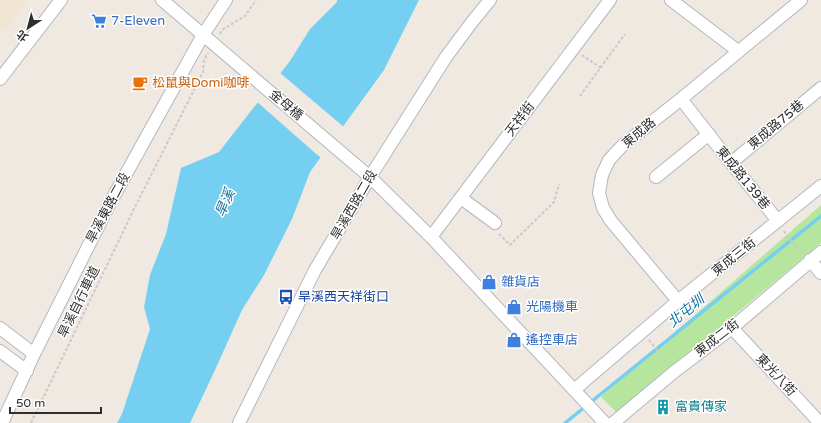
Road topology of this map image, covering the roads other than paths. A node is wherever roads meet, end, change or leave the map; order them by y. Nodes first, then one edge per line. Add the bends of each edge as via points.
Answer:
1 (61, 0) edge
2 (162, 0) edge
3 (226, 0) edge
4 (490, 0) edge
5 (610, 0) edge
6 (671, 0) edge
7 (801, 0) edge
8 (203, 36) junction
9 (738, 51) junction
10 (0, 79) edge
11 (821, 88) edge
12 (681, 98) junction
13 (709, 134) junction
14 (731, 163) junction
15 (370, 176) junction
16 (656, 178) dead end
17 (821, 186) edge
18 (461, 198) junction
19 (778, 221) junction
20 (494, 223) road end
21 (431, 237) junction
22 (821, 252) edge
23 (810, 260) junction
24 (821, 273) edge
25 (678, 301) junction
26 (0, 328) edge
27 (732, 328) junction
28 (0, 351) edge
29 (34, 354) junction
30 (27, 371) junction
31 (574, 390) junction
32 (2, 423) edge
33 (239, 423) edge
34 (605, 423) edge
35 (613, 423) edge
36 (820, 423) edge

1 - 10 street
2 - 8 street, 金母橋
3 - 8 street, 旱溪東路二段
4 - 15 street, 旱溪西路二段 via 446,57
5 - 18 street, 天祥街
6 - 9 street
7 - 9 street, 東成路
8 - 15 street, 金母橋
8 - 29 street, 旱溪東路二段 via 111,201
9 - 12 street, 東成路
11 - 14 street, 東成路75巷
12 - 13 street, 東成路139巷
12 - 25 street, 東成路 via 623,145 609,160 602,175 599,193 610,222
13 - 14 street, 東成路139巷
13 - 16 street, 東成路139巷
14 - 19 street, 東成路139巷
15 - 21 street
15 - 33 street, 旱溪西路二段 via 315,270
17 - 19 street, 東成三街
18 - 20 street
18 - 21 street, 天祥街
19 - 25 street, 東成三街
21 - 31 street
22 - 23 street, 東成二街
23 - 24 street
23 - 27 street, 東成二街
25 - 31 street, 東成三街
26 - 29 street
27 - 35 street, 東成二街
27 - 36 street, 東光八街
28 - 30 street
29 - 30 street, 旱溪東路二段
30 - 32 street, 旱溪東路二段
31 - 34 street

